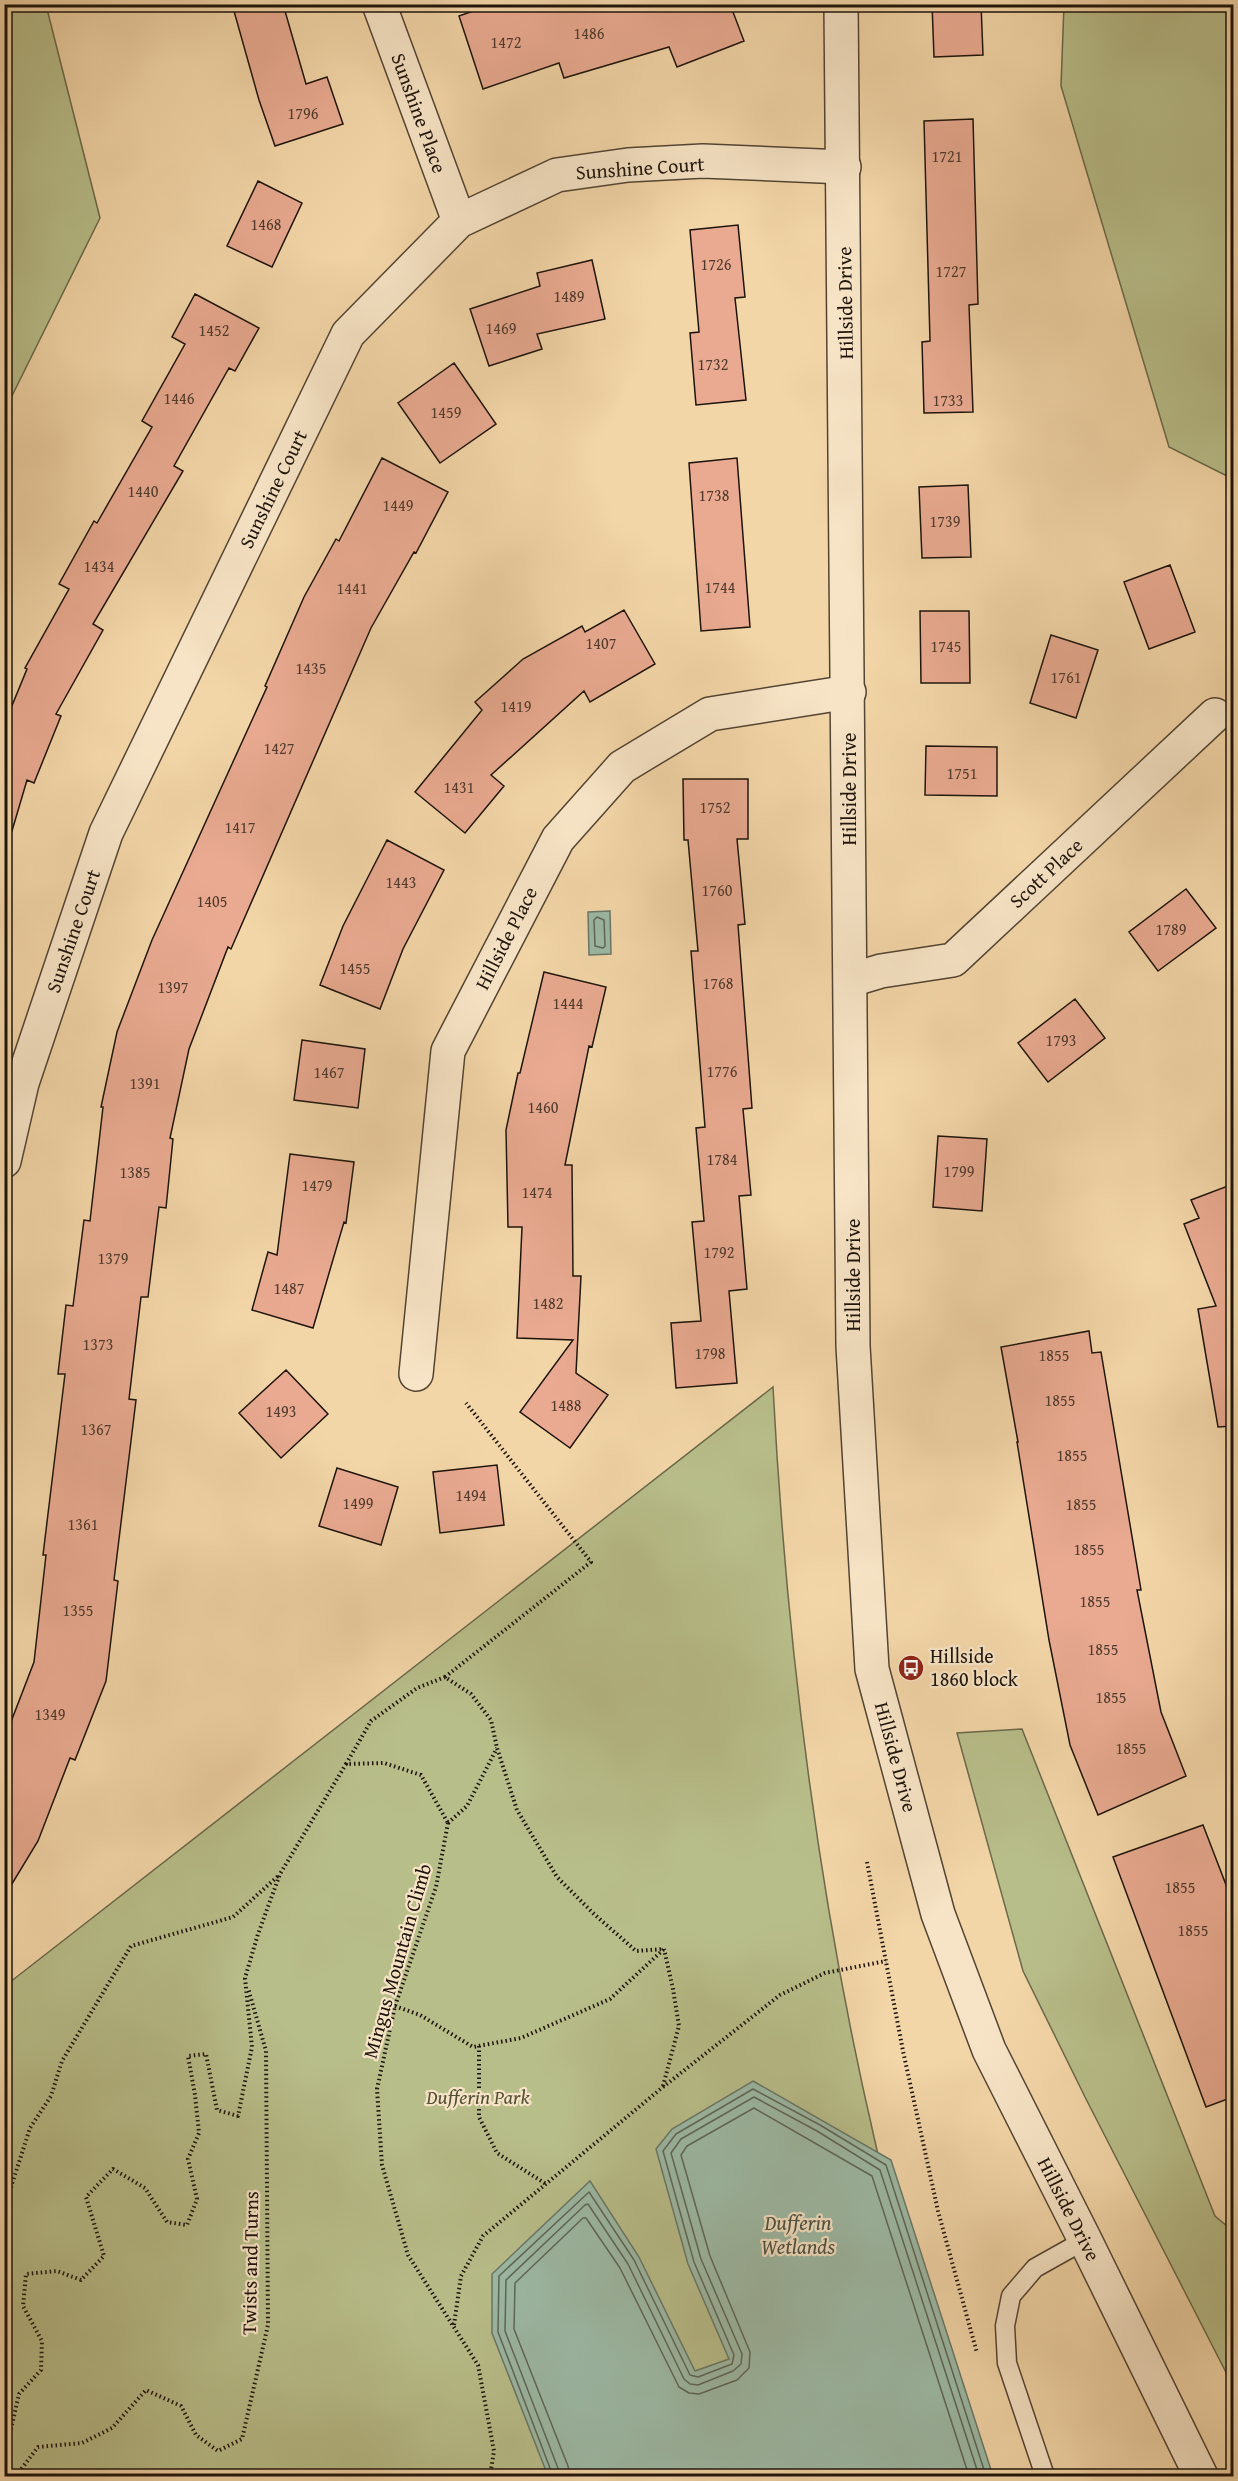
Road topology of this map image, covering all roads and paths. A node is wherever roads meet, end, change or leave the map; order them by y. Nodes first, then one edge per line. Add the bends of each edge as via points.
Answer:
1 (380, 4) edge
2 (841, 4) edge
3 (844, 167) junction
4 (459, 221) junction
5 (849, 692) junction
6 (1215, 716) dead end
7 (851, 980) junction
8 (4, 1161) edge
9 (416, 1374) dead end
10 (466, 1403) dead end
11 (445, 1677) junction
12 (496, 1748) junction
13 (346, 1764) junction
14 (448, 1823) junction
15 (867, 1862) dead end
16 (279, 1874) junction
17 (664, 1949) junction
18 (886, 1961) junction
19 (245, 1978) junction
20 (395, 2006) junction
21 (479, 2046) junction
22 (663, 2087) junction
23 (546, 2184) junction
24 (4, 2209) edge
25 (1085, 2240) junction
26 (454, 2326) junction
27 (978, 2356) dead end
28 (4, 2460) edge
29 (16, 2476) edge
30 (490, 2476) edge
31 (1045, 2476) edge
32 (1201, 2476) edge

1 - 4 street, Sunshine Place
2 - 3 street, Hillside Drive
3 - 4 street, Sunshine Court via 702,161 628,165 557,175
3 - 5 street, Hillside Drive
4 - 8 street, Sunshine Court via 348,334 106,833 22,1083
5 - 7 street, Hillside Drive
5 - 9 street, Hillside Place via 710,714 622,768 558,838 448,1051
6 - 7 street, Scott Place via 953,960 881,971
7 - 25 street, Hillside Drive via 854,1346 872,1669 938,1914 988,2050
10 - 11 path via 591,1562
11 - 12 path via 471,1694 491,1720
11 - 13 path via 417,1688 371,1721
12 - 14 path via 466,1806
12 - 17 path via 517,1810 557,1877 636,1951
13 - 14 path via 384,1763 422,1775
13 - 16 path
14 - 20 path, Mingus Mountain Climb via 436,1887
15 - 18 path
16 - 19 path
16 - 24 path via 233,1917 131,1946 62,2061 51,2096 30,2128
17 - 21 path via 610,1999 521,2038
17 - 22 path via 679,2026
18 - 22 path via 825,1973 780,1995
18 - 27 path via 938,2211
19 - 28 path via 252,2047 238,2116 217,2110 206,2054 188,2056 199,2133 188,2159 197,2199 187,2225 167,2222 145,2188 113,2169 86,2196 104,2256 81,2280 57,2271 26,2274 23,2306 42,2341 41,2370 19,2394
19 - 29 path, Twists and Turns via 266,2051 268,2325 242,2439 218,2451 196,2435 181,2406 146,2390 112,2428 82,2444 38,2447
20 - 21 path via 420,2015 473,2047
20 - 26 path, Mingus Mountain Climb via 377,2089 382,2165 408,2255
21 - 23 path via 479,2117 497,2153
22 - 23 path
23 - 26 path via 483,2235 461,2276
25 - 31 lane via 1035,2268 1011,2296 1005,2326 1007,2363
25 - 32 street, Hillside Drive
26 - 30 path, Mingus Mountain Climb via 478,2365 494,2451

